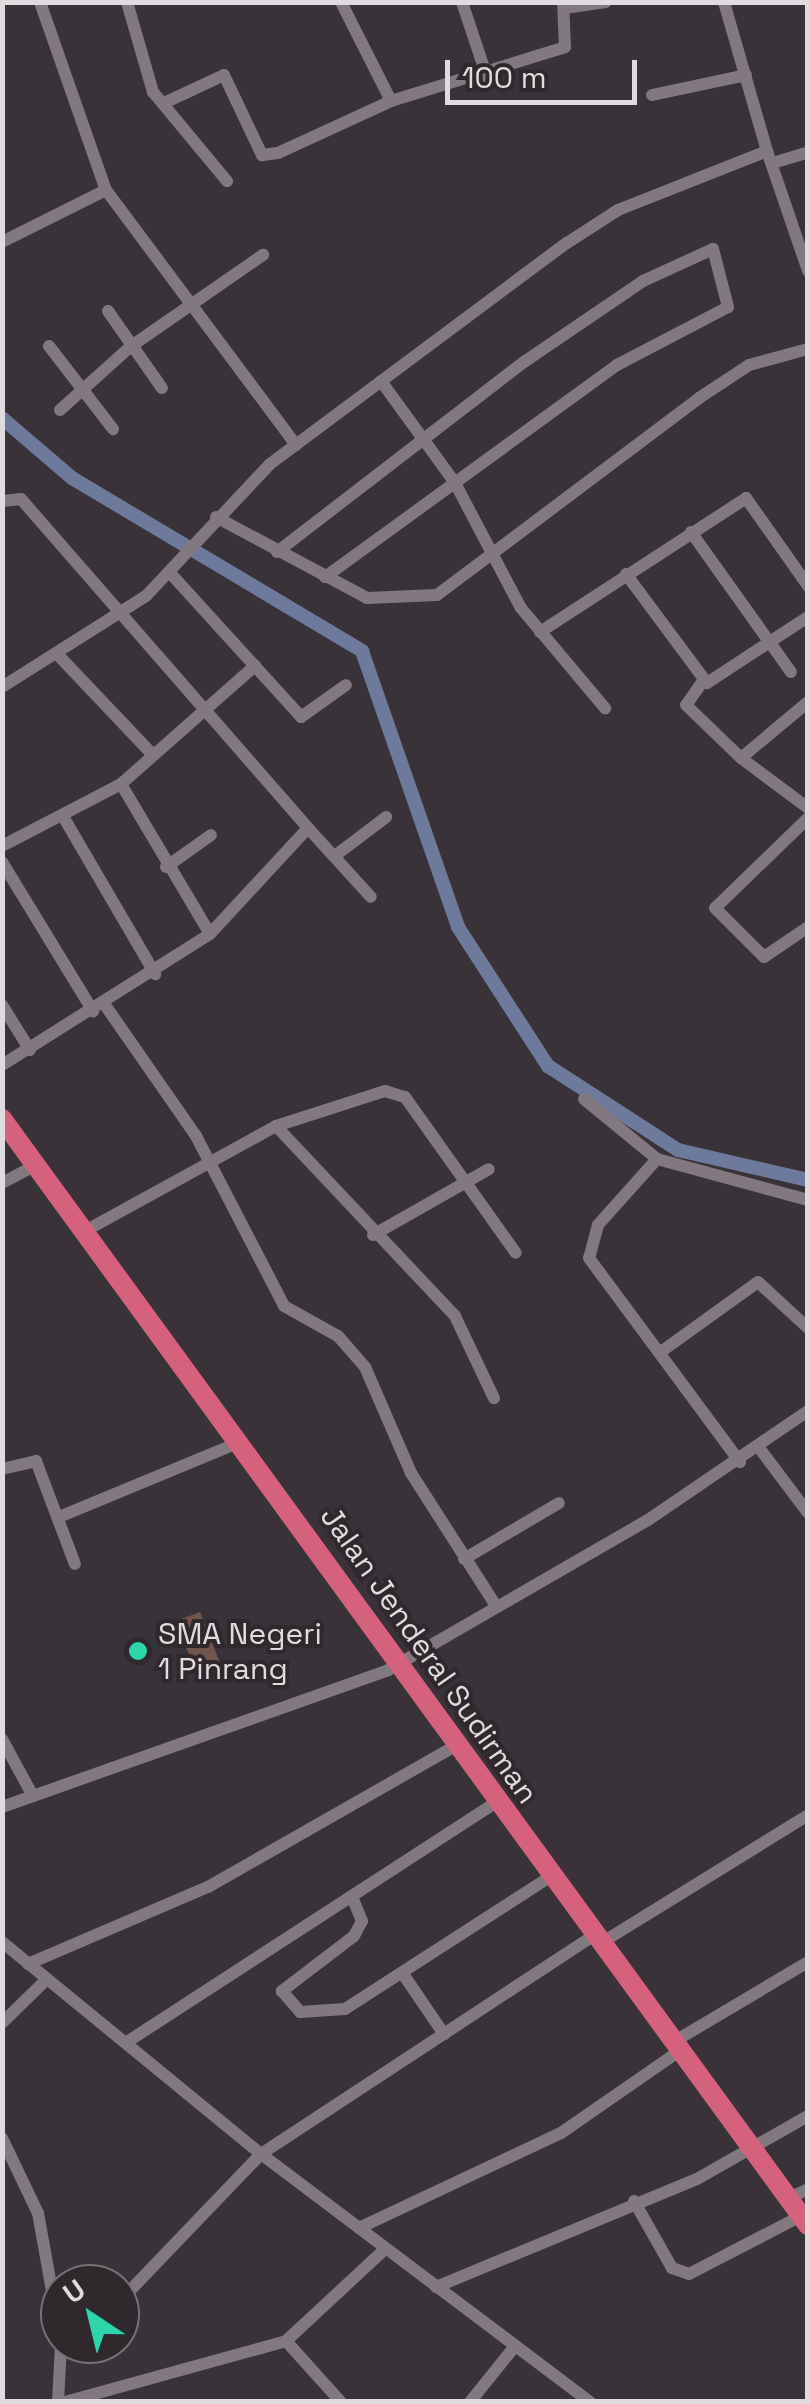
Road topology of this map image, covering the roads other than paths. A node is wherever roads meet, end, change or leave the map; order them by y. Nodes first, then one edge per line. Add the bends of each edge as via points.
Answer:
1 (40, 2) edge
2 (127, 2) edge
3 (341, 2) edge
4 (462, 2) edge
5 (606, 2) edge
6 (724, 2) edge
7 (564, 5) edge
8 (746, 75) junction
9 (487, 77) junction
10 (652, 95) dead end
11 (392, 101) junction
12 (164, 103) junction
13 (808, 152) edge
14 (770, 157) junction
15 (227, 181) dead end
16 (106, 190) junction
17 (2, 242) edge
18 (263, 256) dead end
19 (808, 271) edge
20 (186, 306) junction
21 (108, 311) dead end
22 (49, 346) dead end
23 (130, 347) junction
24 (808, 349) edge
25 (382, 381) junction
26 (162, 388) dead end
27 (83, 389) junction
28 (60, 410) dead end
29 (113, 429) dead end
30 (423, 439) junction
31 (296, 444) junction
32 (456, 483) junction
33 (2, 501) edge
34 (213, 521) junction
35 (692, 532) junction
36 (277, 552) junction
37 (494, 556) junction
38 (626, 574) junction
39 (172, 575) junction
40 (325, 576) junction
41 (808, 586) edge
42 (122, 615) junction
43 (808, 617) edge
44 (540, 632) junction
45 (768, 642) junction
46 (59, 656) junction
47 (255, 666) junction
48 (791, 672) dead end
49 (703, 681) junction
50 (346, 685) dead end
51 (2, 688) edge
52 (808, 702) edge
53 (204, 706) junction
54 (605, 708) dead end
55 (150, 752) junction
56 (741, 758) junction
57 (121, 784) junction
58 (808, 808) edge
59 (386, 816) dead end
60 (64, 818) junction
61 (808, 818) edge
62 (308, 828) junction
63 (211, 835) dead end
64 (2, 846) edge
65 (336, 855) junction
66 (2, 862) edge
67 (166, 867) junction
68 (370, 897) dead end
69 (808, 927) edge
70 (210, 934) junction
71 (155, 974) junction
72 (2, 1005) edge
73 (99, 1008) junction
74 (30, 1050) junction
75 (2, 1065) edge
76 (584, 1100) dead end
77 (2, 1119) edge
78 (276, 1126) junction
79 (658, 1158) junction
80 (209, 1162) junction
81 (37, 1164) junction
82 (489, 1168) dead end
83 (8, 1180) edge
84 (461, 1183) junction
85 (808, 1200) edge
86 (85, 1231) junction
87 (374, 1234) junction
88 (516, 1254) dead end
89 (808, 1328) edge
90 (662, 1351) junction
91 (494, 1398) dead end
92 (808, 1412) edge
93 (240, 1442) junction
94 (760, 1449) junction
95 (740, 1462) junction
96 (2, 1469) edge
97 (559, 1503) dead end
98 (808, 1513) edge
99 (59, 1517) junction
100 (464, 1559) junction
101 (75, 1564) dead end
102 (496, 1606) junction
103 (399, 1664) junction
104 (2, 1740) edge
105 (453, 1747) junction
106 (33, 1796) junction
107 (494, 1804) junction
108 (2, 1807) edge
109 (808, 1815) edge
110 (551, 1876) junction
111 (352, 1899) junction
112 (598, 1939) junction
113 (5, 1950) edge
114 (808, 1962) edge
115 (28, 1964) junction
116 (403, 1974) junction
117 (47, 1980) junction
118 (2, 2023) edge
119 (444, 2034) junction
120 (126, 2042) junction
121 (678, 2045) junction
122 (808, 2116) edge
123 (2, 2138) edge
124 (754, 2148) junction
125 (262, 2154) junction
126 (634, 2200) junction
127 (801, 2207) edge
128 (359, 2228) junction
129 (385, 2249) junction
130 (48, 2264) edge
131 (140, 2279) edge
132 (436, 2287) junction
133 (286, 2341) junction
134 (515, 2346) junction
135 (63, 2364) edge
136 (62, 2402) edge
137 (341, 2402) edge
138 (470, 2402) edge
139 (590, 2402) edge

1 - 16 street
2 - 12 street via 149,84
3 - 11 street
4 - 9 street
5 - 7 street
6 - 8 street
7 - 9 street via 564,47
8 - 10 street
8 - 14 street
9 - 11 street
11 - 12 street via 262,155 224,75
12 - 15 street
13 - 14 street
14 - 19 street
14 - 25 street via 618,210
16 - 17 street
16 - 20 street
18 - 20 street
20 - 23 street
20 - 31 street
21 - 23 street
22 - 27 street
23 - 26 street
23 - 27 street
24 - 37 street via 749,365
25 - 30 street
25 - 31 street
27 - 28 street
27 - 29 street
30 - 32 street
30 - 32 street via 643,281 713,250 728,307 663,334
30 - 36 street
31 - 34 street
32 - 37 street
32 - 40 street
33 - 42 street via 21,499
34 - 36 street
34 - 39 street
35 - 38 street
35 - 41 street via 746,498
35 - 45 street
36 - 40 street
37 - 40 street via 425,598 367,598
37 - 44 street
38 - 44 street
38 - 49 street
39 - 42 street
39 - 47 street
42 - 46 street
42 - 53 street
43 - 45 street
44 - 54 street
45 - 48 street
45 - 49 street
46 - 51 street
46 - 55 street
47 - 50 street via 301,717
47 - 53 street
49 - 56 street via 686,705
52 - 56 street
53 - 55 street
53 - 62 street
55 - 57 street
56 - 58 street
57 - 60 street
57 - 67 street
59 - 65 street
60 - 64 street
60 - 71 street
61 - 69 street via 714,908 764,957
62 - 65 street
62 - 70 street
63 - 67 street
65 - 68 street
66 - 73 street
67 - 70 street
70 - 71 street
71 - 73 street
72 - 74 street
73 - 74 street
73 - 80 street
74 - 75 street
76 - 79 street
77 - 81 highway, Jalan Jenderal Sudirman
78 - 80 street
78 - 84 street via 351,1097 397,1092
78 - 87 street
79 - 85 street
79 - 90 street via 588,1244
80 - 86 street
80 - 100 street via 288,1312 338,1336 365,1367 412,1473
81 - 83 street
81 - 86 highway, Jalan Jenderal Sudirman
82 - 84 street
84 - 87 street
84 - 88 street
86 - 93 highway, Jalan Jenderal Sudirman
87 - 91 street via 455,1316
89 - 90 street via 758,1282
90 - 95 street
92 - 94 street
93 - 99 street
93 - 103 highway, Jalan Jenderal Sudirman
94 - 95 street
94 - 98 street
95 - 102 street
96 - 99 street via 36,1461
97 - 100 street
99 - 101 street
100 - 102 street
102 - 103 street
103 - 105 highway, Jalan Jenderal Sudirman
103 - 106 street
104 - 106 street
105 - 107 highway, Jalan Jenderal Sudirman
105 - 115 street via 208,1887
106 - 108 street
107 - 110 highway, Jalan Jenderal Sudirman
107 - 111 street
109 - 112 street
110 - 112 highway, Jalan Jenderal Sudirman
110 - 116 street
111 - 116 street via 360,1928 296,1974 285,1999 300,2012 338,2012
111 - 120 street
112 - 119 street
112 - 121 highway, Jalan Jenderal Sudirman
113 - 115 street
114 - 121 street
115 - 117 street
116 - 119 street
117 - 118 street
117 - 120 street
119 - 125 street
120 - 125 street
121 - 124 highway, Jalan Jenderal Sudirman
121 - 128 street via 562,2133
122 - 124 street
123 - 130 street via 38,2213
124 - 126 street
124 - 127 highway, Jalan Jenderal Sudirman
125 - 128 street
125 - 131 street
126 - 127 street via 672,2268 688,2274
126 - 132 street
128 - 129 street
129 - 132 street
129 - 133 street
132 - 134 street
133 - 136 street
133 - 137 street
134 - 138 street
134 - 139 street
135 - 136 street

